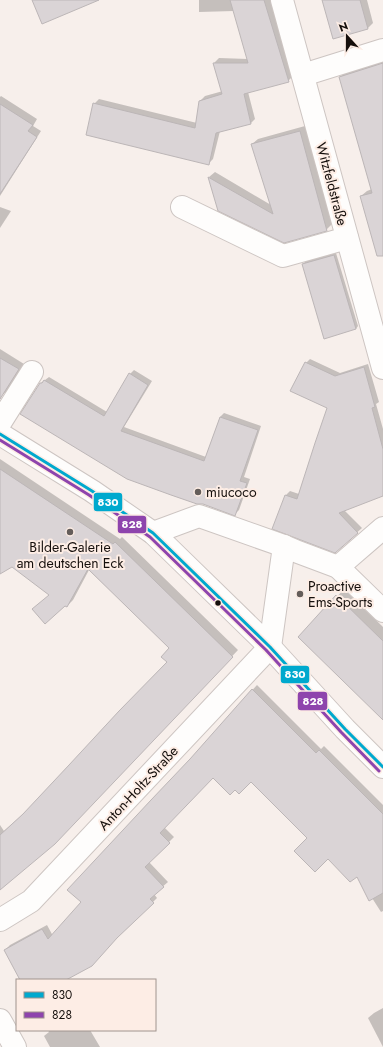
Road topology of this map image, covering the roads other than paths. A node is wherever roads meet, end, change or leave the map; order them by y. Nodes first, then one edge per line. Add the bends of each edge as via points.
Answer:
1 (282, 0) edge
2 (383, 50) edge
3 (302, 75) junction
4 (182, 207) dead end
5 (347, 238) junction
6 (383, 368) edge
7 (32, 372) dead end
8 (0, 423) edge
9 (0, 434) edge
10 (383, 528) edge
11 (153, 533) junction
12 (284, 546) junction
13 (338, 567) junction
14 (383, 610) edge
15 (270, 647) junction
16 (383, 767) edge
17 (0, 920) edge
18 (0, 1020) edge
19 (15, 1047) edge

1 - 3 street, Witzfeldstraße
2 - 3 street
3 - 5 street, Witzfeldstraße
4 - 5 street via 283,256
5 - 6 street, Witzfeldstraße
7 - 8 street
9 - 11 street via 92,491
10 - 13 street
11 - 12 street via 199,516
11 - 15 street
12 - 13 street
12 - 15 street
13 - 14 street
15 - 16 street
15 - 17 street, Anton-Holtz-Straße via 32,901
18 - 19 street

